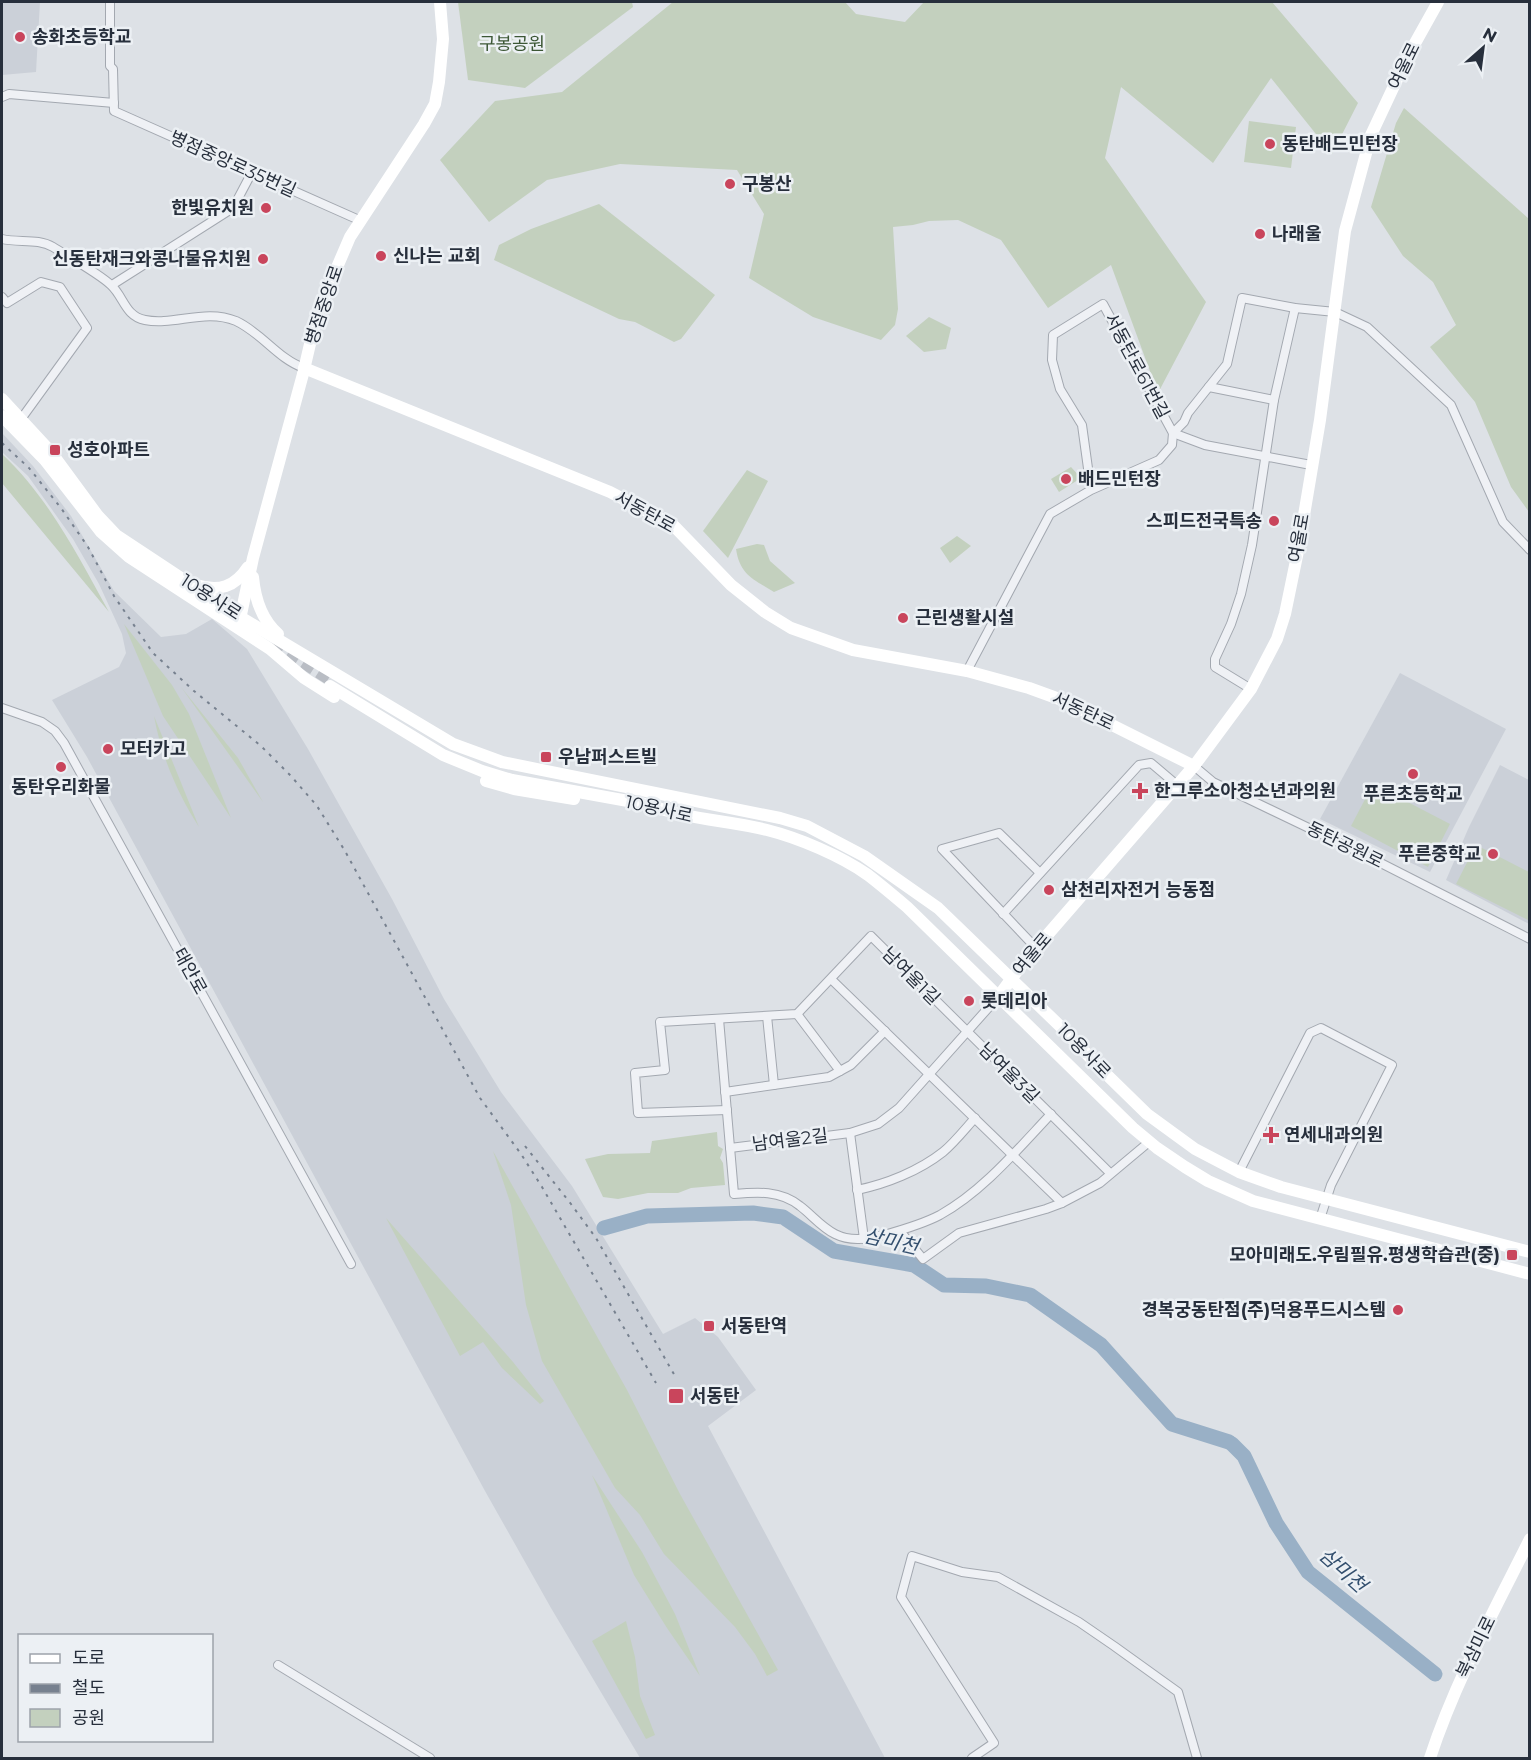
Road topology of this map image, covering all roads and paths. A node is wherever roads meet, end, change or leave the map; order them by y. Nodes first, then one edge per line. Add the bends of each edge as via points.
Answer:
1 (110, 2) edge
2 (440, 2) edge
3 (1438, 2) edge
4 (2, 97) edge
5 (114, 103) junction
6 (252, 172) junction
7 (359, 220) junction
8 (2, 239) edge
9 (112, 285) junction
10 (2, 297) edge
11 (1294, 308) junction
12 (1335, 312) junction
13 (304, 368) junction
14 (1209, 387) junction
15 (2, 399) edge
16 (1274, 400) junction
17 (10, 419) edge
18 (1173, 433) junction
19 (1266, 456) junction
20 (1311, 465) junction
21 (1091, 490) junction
22 (1530, 550) edge
23 (253, 558) junction
24 (176, 575) junction
25 (239, 622) junction
26 (292, 646) junction
27 (316, 660) junction
28 (967, 671) junction
29 (304, 678) junction
30 (1251, 689) junction
31 (2, 708) edge
32 (1194, 766) junction
33 (1177, 785) junction
34 (670, 797) junction
35 (668, 812) junction
36 (1040, 873) junction
37 (1003, 914) junction
38 (1530, 939) edge
39 (1036, 948) junction
40 (1011, 979) junction
41 (832, 980) junction
42 (998, 997) junction
43 (797, 1014) junction
44 (767, 1016) junction
45 (719, 1019) junction
46 (885, 1031) junction
47 (968, 1032) junction
48 (840, 1071) junction
49 (929, 1074) junction
50 (774, 1085) junction
51 (725, 1092) junction
52 (727, 1110) junction
53 (1051, 1114) junction
54 (975, 1118) junction
55 (850, 1132) junction
56 (1149, 1142) junction
57 (730, 1148) junction
58 (1012, 1155) junction
59 (1239, 1172) junction
60 (1110, 1173) junction
61 (857, 1190) junction
62 (1326, 1199) junction
63 (1062, 1203) junction
64 (1320, 1219) junction
65 (900, 1231) junction
66 (864, 1239) junction
67 (1530, 1252) edge
68 (351, 1264) dead end
69 (1530, 1274) edge
70 (1530, 1539) edge
71 (278, 1665) dead end
72 (430, 1758) edge
73 (972, 1758) edge
74 (1197, 1758) edge
75 (1430, 1758) edge

1 - 5 street
2 - 7 street, 병점중앙로 via 440,82 435,104
3 - 12 street, 여울로 via 1371,135 1346,231
4 - 5 street via 9,94
5 - 6 street, 병점중앙로35번길 via 114,111
6 - 7 street, 병점중앙로35번길
6 - 9 street via 233,208
7 - 13 street, 병점중앙로 via 317,314
8 - 9 street via 45,242
9 - 13 street via 135,317 157,321 201,316 236,321 287,360
10 - 17 street via 7,303 41,282 60,287 87,328 24,415
11 - 12 street
11 - 14 street via 1242,298 1227,364
11 - 16 street
12 - 20 street, 여울로
12 - 22 street via 1367,327 1451,405 1503,522
13 - 23 street, 병점중앙로
13 - 28 street, 서동탄로 via 610,492 658,516 686,536 730,585 791,628 853,650
14 - 16 street
14 - 18 street
15 - 17 street, 10용사로
16 - 19 street
17 - 24 street, 10용사로 via 51,452 116,535
17 - 25 street, 10용사로 via 108,539 149,571
18 - 19 street via 1204,445
18 - 21 street via 1172,445 1160,460
18 - 21 street, 서동탄로61번길 via 1103,304 1053,335 1052,360 1060,389 1082,425
19 - 20 street
19 - 30 street via 1241,594 1215,659 1215,667
20 - 30 street, 여울로 via 1285,614 1277,639
21 - 28 street via 1050,514
23 - 24 street via 240,579 226,586 198,586
23 - 25 street, 병점중앙로
23 - 26 street via 254,591 261,613 270,627
24 - 25 street, 10용사로
25 - 26 street, 10용사로
25 - 29 street, 10용사로
26 - 27 street, 10용사로
27 - 29 street via 305,664
27 - 34 street, 10용사로 via 429,731 477,754
28 - 32 street, 서동탄로 via 1062,700
29 - 35 street, 10용사로 via 425,754 482,780 525,791
30 - 32 street, 여울로
31 - 68 street, 태안로 via 42,722 64,743
32 - 33 street, 여울로
32 - 38 street, 동탄공원로 via 1213,782
33 - 36 street via 1151,763 1139,765
33 - 39 street, 여울로
34 - 35 street, 10용사로 via 651,798 485,767 446,750 331,684 442,755 482,771
34 - 40 street, 10용사로 via 780,818 834,839 938,908
35 - 42 street, 10용사로 via 766,830 853,866 907,908
36 - 37 street
36 - 37 street via 999,833 942,849
37 - 39 street
39 - 40 street, 여울로
40 - 42 street, 여울로
40 - 59 street, 10용사로 via 1147,1114 1195,1149
41 - 43 street, 남여울1길
41 - 46 street
41 - 47 street, 남여울1길 via 871,936
42 - 47 street, 남여울2길
42 - 56 street, 10용사로
43 - 44 street
43 - 48 street
44 - 45 street
44 - 50 street
45 - 51 street
45 - 52 street via 660,1023 665,1070 635,1073 638,1113
46 - 48 street
46 - 49 street
47 - 49 street, 남여울2길
47 - 53 street, 남여울3길
48 - 50 street via 829,1077
49 - 54 street
49 - 55 street, 남여울2길 via 889,1117
50 - 51 street
51 - 52 street
52 - 57 street
53 - 58 street, 남여울3길
53 - 60 street, 남여울3길
54 - 58 street
54 - 61 street via 943,1152 907,1173
55 - 57 street, 남여울2길
55 - 61 street, 남여울2길
56 - 60 street
56 - 64 street, 10용사로 via 1232,1193
57 - 66 street, 남여울3길 via 734,1194 775,1194 800,1206 834,1234
58 - 63 street
58 - 65 street, 남여울3길 via 973,1192 939,1215
59 - 62 street, 10용사로
59 - 62 street via 1310,1033 1321,1028 1392,1065
60 - 63 street via 1100,1183
61 - 66 street, 남여울2길
62 - 64 street
62 - 67 street, 10용사로
63 - 65 street via 959,1233 923,1259
64 - 69 street, 10용사로
65 - 66 street, 남여울3길
70 - 75 street, 북삼미로 via 1469,1660
71 - 72 street
73 - 74 street via 994,1743 902,1597 912,1556 962,1572 998,1577 1114,1646 1178,1692

